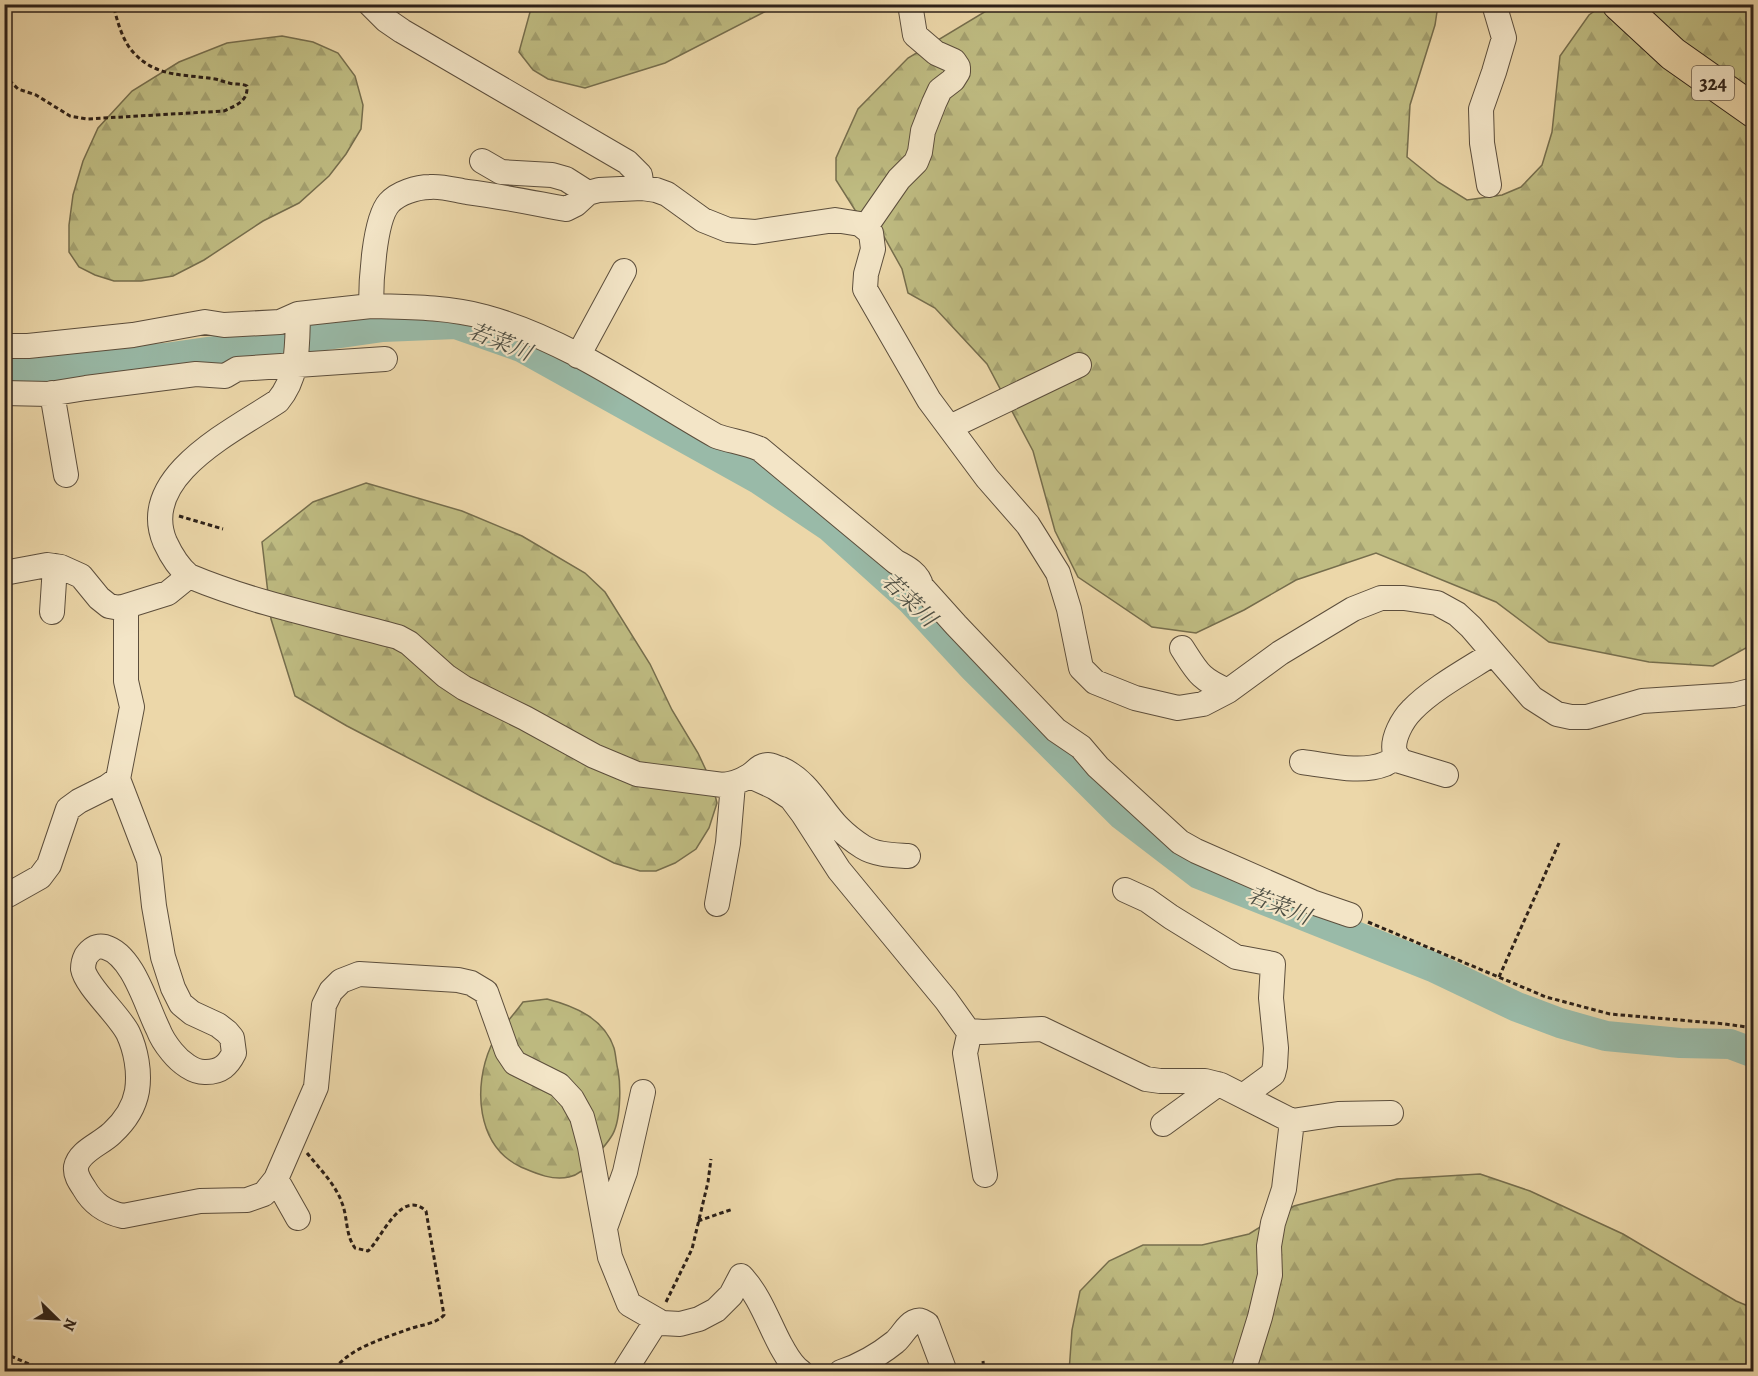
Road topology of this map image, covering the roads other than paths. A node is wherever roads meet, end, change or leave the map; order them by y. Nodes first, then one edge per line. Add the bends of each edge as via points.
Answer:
1 (370, 4) edge
2 (1494, 4) edge
3 (1608, 4) edge
4 (1619, 4) edge
5 (1629, 4) edge
6 (914, 8) edge
7 (1674, 54) junction
8 (1754, 111) edge
9 (482, 161) dead end
10 (1489, 185) dead end
11 (642, 188) junction
12 (588, 193) junction
13 (865, 228) junction
14 (624, 271) dead end
15 (371, 306) junction
16 (298, 317) junction
17 (4, 346) edge
18 (578, 356) junction
19 (385, 359) dead end
20 (296, 362) junction
21 (1079, 365) dead end
22 (4, 393) edge
23 (52, 393) junction
24 (950, 427) junction
25 (66, 475) dead end
26 (55, 566) junction
27 (4, 573) edge
28 (189, 576) junction
29 (126, 607) junction
30 (52, 612) dead end
31 (1182, 648) dead end
32 (1492, 654) junction
33 (1754, 690) edge
34 (1228, 691) junction
35 (1398, 757) junction
36 (1302, 762) dead end
37 (1446, 775) dead end
38 (118, 779) junction
39 (741, 780) junction
40 (908, 856) dead end
41 (1125, 890) dead end
42 (8, 895) dead end
43 (717, 904) dead end
44 (1350, 915) road end
45 (970, 1031) junction
46 (1218, 1084) junction
47 (643, 1092) dead end
48 (1244, 1096) junction
49 (1391, 1113) dead end
50 (1292, 1121) junction
51 (1162, 1124) dead end
52 (985, 1174) dead end
53 (276, 1179) junction
54 (298, 1218) dead end
55 (604, 1230) junction
56 (657, 1320) junction
57 (794, 1370) edge
58 (624, 1371) edge
59 (841, 1371) edge
60 (945, 1371) edge
61 (1243, 1371) edge

1 - 11 street via 402,31 627,162 640,175
2 - 10 street via 1504,38 1481,108
3 - 7 highway, 324
4 - 7 highway, 324
5 - 7 highway, 324
6 - 13 street via 915,35 954,62 958,72 940,90 923,131 916,162 899,179
7 - 8 highway, 324
9 - 12 street via 501,172 566,179
11 - 12 street
11 - 13 street via 667,194 703,220 728,230 755,232 836,220
12 - 15 street via 566,209 430,186 401,193 384,210 379,227
13 - 24 street via 871,233 873,249 864,289 929,400
14 - 18 street
15 - 16 street
15 - 18 street via 420,307 485,317 534,333
16 - 17 street via 280,322 205,322 133,335
16 - 20 street
18 - 44 street via 716,436 760,449 913,572 956,625 1056,730 1081,747 1180,842 1312,902
19 - 20 street
20 - 23 street via 237,369 225,376 196,374
20 - 28 street via 286,391 278,400 212,443 171,484 154,522 174,559
21 - 24 street
22 - 23 street
23 - 25 street
24 - 34 street via 1028,525 1058,573 1081,668 1095,682 1135,698 1178,708 1203,704
26 - 27 street
26 - 29 street via 81,576 109,606
26 - 30 street
28 - 29 street via 168,593
28 - 39 street via 288,610 398,637 464,688 594,756 637,774 723,785
29 - 38 street via 126,681 132,707
31 - 34 street via 1198,674
32 - 33 street via 1532,698 1557,714 1571,717 1587,717 1642,701 1734,695
32 - 34 street via 1457,614 1437,603 1381,598 1353,609 1306,637
32 - 35 street via 1412,710 1401,724 1395,742
35 - 36 street via 1372,767
35 - 37 street via 1408,764
38 - 42 street via 68,809 49,865 40,877
38 - 53 street via 149,860 163,957 173,988 181,1004 192,1013 227,1032 234,1053 217,1071 198,1072 186,1065 173,1054 159,1031 124,960 117,952 94,947 83,970 128,1033 136,1059 137,1090 122,1122 79,1160 77,1175 99,1207 123,1216 200,1201 247,1200 264,1194
39 - 40 street via 760,766 770,765 789,773 810,791 839,829 864,848
39 - 43 street
39 - 45 street via 774,787 791,798 839,870
41 - 48 street via 1236,957 1273,964 1275,1066 1273,1074
45 - 46 street via 1042,1029 1146,1079
45 - 52 street via 965,1053
46 - 48 street
46 - 51 street
47 - 55 street via 624,1172
48 - 50 street
49 - 50 street via 1338,1114
50 - 61 street via 1284,1189 1269,1246 1270,1275
53 - 54 street
53 - 55 street via 316,1087 324,1005 331,991 341,981 359,974 458,980 486,992 515,1063 559,1085 572,1099 582,1117 590,1147
55 - 56 street via 609,1257 629,1304
56 - 57 street via 680,1324 699,1319 731,1295 741,1276 762,1305
56 - 58 street
59 - 60 street via 882,1352 916,1320 927,1324

